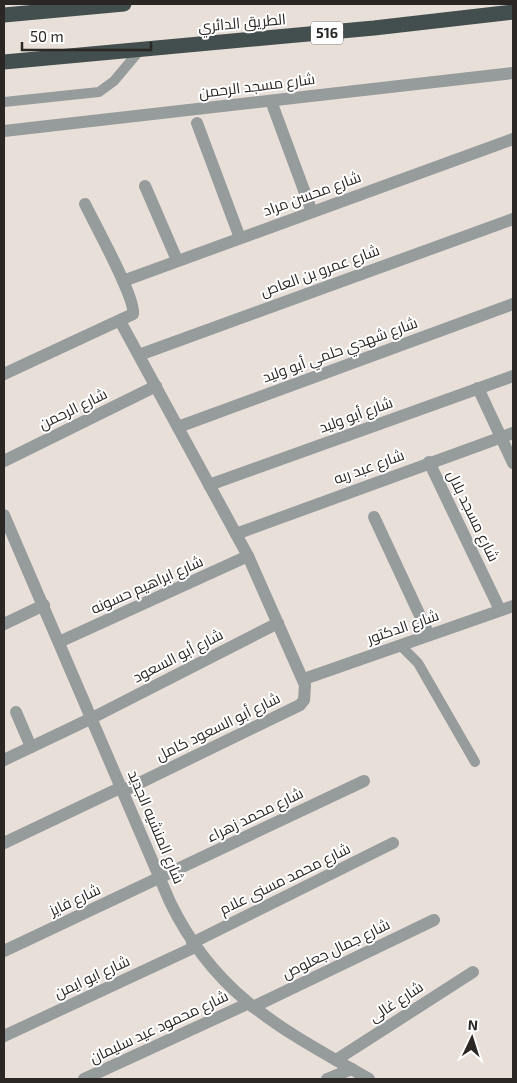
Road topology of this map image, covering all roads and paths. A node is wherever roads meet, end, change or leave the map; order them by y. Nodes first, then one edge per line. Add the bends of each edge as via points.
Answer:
1 (124, 4) edge
2 (95, 5) edge
3 (513, 12) edge
4 (4, 16) edge
5 (140, 50) junction
6 (4, 62) edge
7 (513, 73) edge
8 (271, 101) junction
9 (4, 102) edge
10 (197, 123) dead end
11 (4, 131) edge
12 (513, 139) edge
13 (145, 186) dead end
14 (84, 204) dead end
15 (312, 212) junction
16 (513, 219) edge
17 (240, 238) junction
18 (177, 260) junction
19 (122, 281) junction
20 (513, 304) edge
21 (120, 321) junction
22 (139, 354) junction
23 (4, 374) edge
24 (513, 376) edge
25 (156, 386) junction
26 (478, 388) junction
27 (178, 427) junction
28 (507, 435) edge
29 (4, 461) edge
30 (429, 462) junction
31 (513, 463) edge
32 (210, 485) junction
33 (374, 517) dead end
34 (5, 524) edge
35 (236, 534) junction
36 (248, 556) junction
37 (44, 605) junction
38 (513, 606) edge
39 (500, 610) junction
40 (278, 623) junction
41 (4, 624) edge
42 (429, 635) junction
43 (59, 642) junction
44 (400, 645) junction
45 (304, 679) junction
46 (16, 712) dead end
47 (92, 718) junction
48 (31, 747) junction
49 (4, 760) edge
50 (475, 762) dead end
51 (364, 781) dead end
52 (122, 789) junction
53 (4, 843) edge
54 (393, 843) dead end
55 (160, 878) junction
56 (434, 920) dead end
57 (193, 945) junction
58 (4, 951) edge
59 (473, 972) dead end
60 (250, 1006) junction
61 (4, 1036) edge
62 (336, 1060) junction
63 (352, 1069) junction
64 (84, 1079) edge
65 (327, 1079) edge
66 (369, 1079) edge

1 - 2 highway
2 - 4 highway
3 - 5 highway, الطريق الدائري / 516
5 - 6 highway, الطريق الدائري / 516
5 - 9 lane via 114,81 99,92
7 - 8 street, شارع مسجد الرحمن
8 - 11 street, شارع مسجد الرحمن
8 - 15 street
10 - 17 street
12 - 15 street, شارع محسن مراد
13 - 18 street
14 - 19 street
15 - 17 street, شارع محسن مراد
16 - 22 street, شارع عمرو بن العاص
17 - 18 street, شارع محسن مراد
18 - 19 street, شارع محسن مراد
19 - 21 street via 134,309 133,314
20 - 27 street, شارع شهدي حلمي أبو وليد
21 - 22 street
21 - 23 street
22 - 25 street
24 - 26 street, شارع أبو وليد
25 - 27 street
25 - 29 street, شارع الرحمن
26 - 28 street
26 - 32 street, شارع أبو وليد
27 - 32 street
28 - 30 street, شارع عبد ربه
28 - 31 street
30 - 35 street, شارع عبد ربه
30 - 39 street, شارع مسجد بلال
32 - 35 street
33 - 42 street
34 - 37 street, شارع المنشيه الجديد
35 - 36 street
36 - 40 street
36 - 43 street, شارع ابراهيم حسونه
37 - 41 street
37 - 43 street, شارع المنشيه الجديد
38 - 39 street, شارع الدكتور
39 - 42 street, شارع الدكتور
40 - 45 street
40 - 47 street, شارع أبو السعود
42 - 44 street, شارع الدكتور
43 - 47 street, شارع المنشيه الجديد
44 - 45 street, شارع الدكتور
44 - 50 lane via 418,663
45 - 52 street, شارع أبو السعود كامل via 304,700 300,706
46 - 48 street
47 - 48 street, شارع أبو السعود
47 - 52 street, شارع المنشيه الجديد
48 - 49 street, شارع أبو السعود
51 - 55 street, شارع محمد زهراء
52 - 53 street, شارع أبو السعود كامل
52 - 55 street, شارع المنشيه الجديد
54 - 57 street, شارع محمد مسنى علام
55 - 57 street, شارع المنشيه الجديد
55 - 58 street, شارع فايز
56 - 60 street, شارع جمال جعلوص
57 - 60 street, شارع المنشيه الجديد via 222,981
57 - 61 street, شارع ابو ايمن
59 - 62 street, شارع غالى
60 - 62 street, شارع المنشيه الجديد
60 - 64 street, شارع محمود عيد سليمان
62 - 63 street, شارع المنشيه الجديد
63 - 65 street
63 - 66 street, شارع المنشيه الجديد

